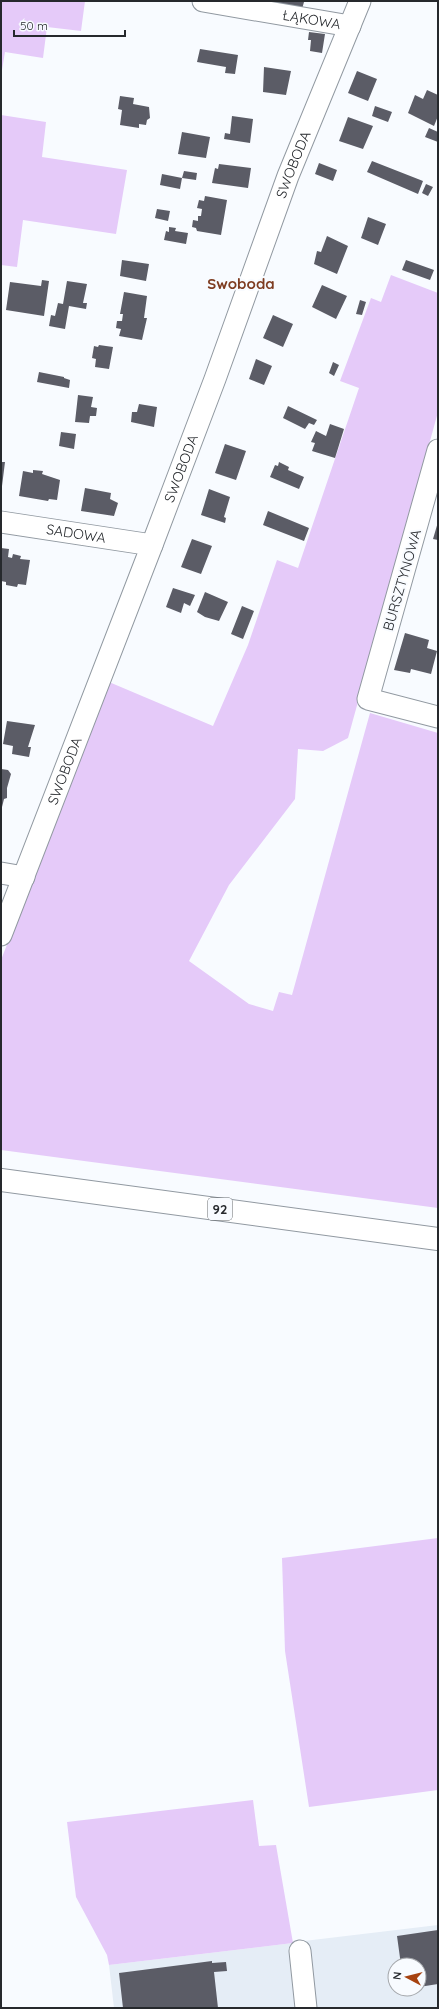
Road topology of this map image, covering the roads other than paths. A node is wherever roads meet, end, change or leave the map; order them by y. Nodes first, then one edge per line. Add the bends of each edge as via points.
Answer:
1 (203, 1) edge
2 (360, 1) edge
3 (350, 26) junction
4 (437, 457) edge
5 (1, 522) edge
6 (152, 545) junction
7 (438, 717) edge
8 (1, 873) edge
9 (24, 877) junction
10 (1, 935) edge
11 (1, 1180) edge
12 (438, 1239) edge
13 (300, 1951) dead end
14 (306, 2008) edge

1 - 3 street, ŁĄKOWA
2 - 3 street, SWOBODA
3 - 6 street, SWOBODA via 288,176
4 - 7 street, BURSZTYNOWA via 368,699
5 - 6 street, SADOWA
6 - 9 street, SWOBODA
8 - 9 street
9 - 10 street, SWOBODA
11 - 12 main road, 92
13 - 14 street

